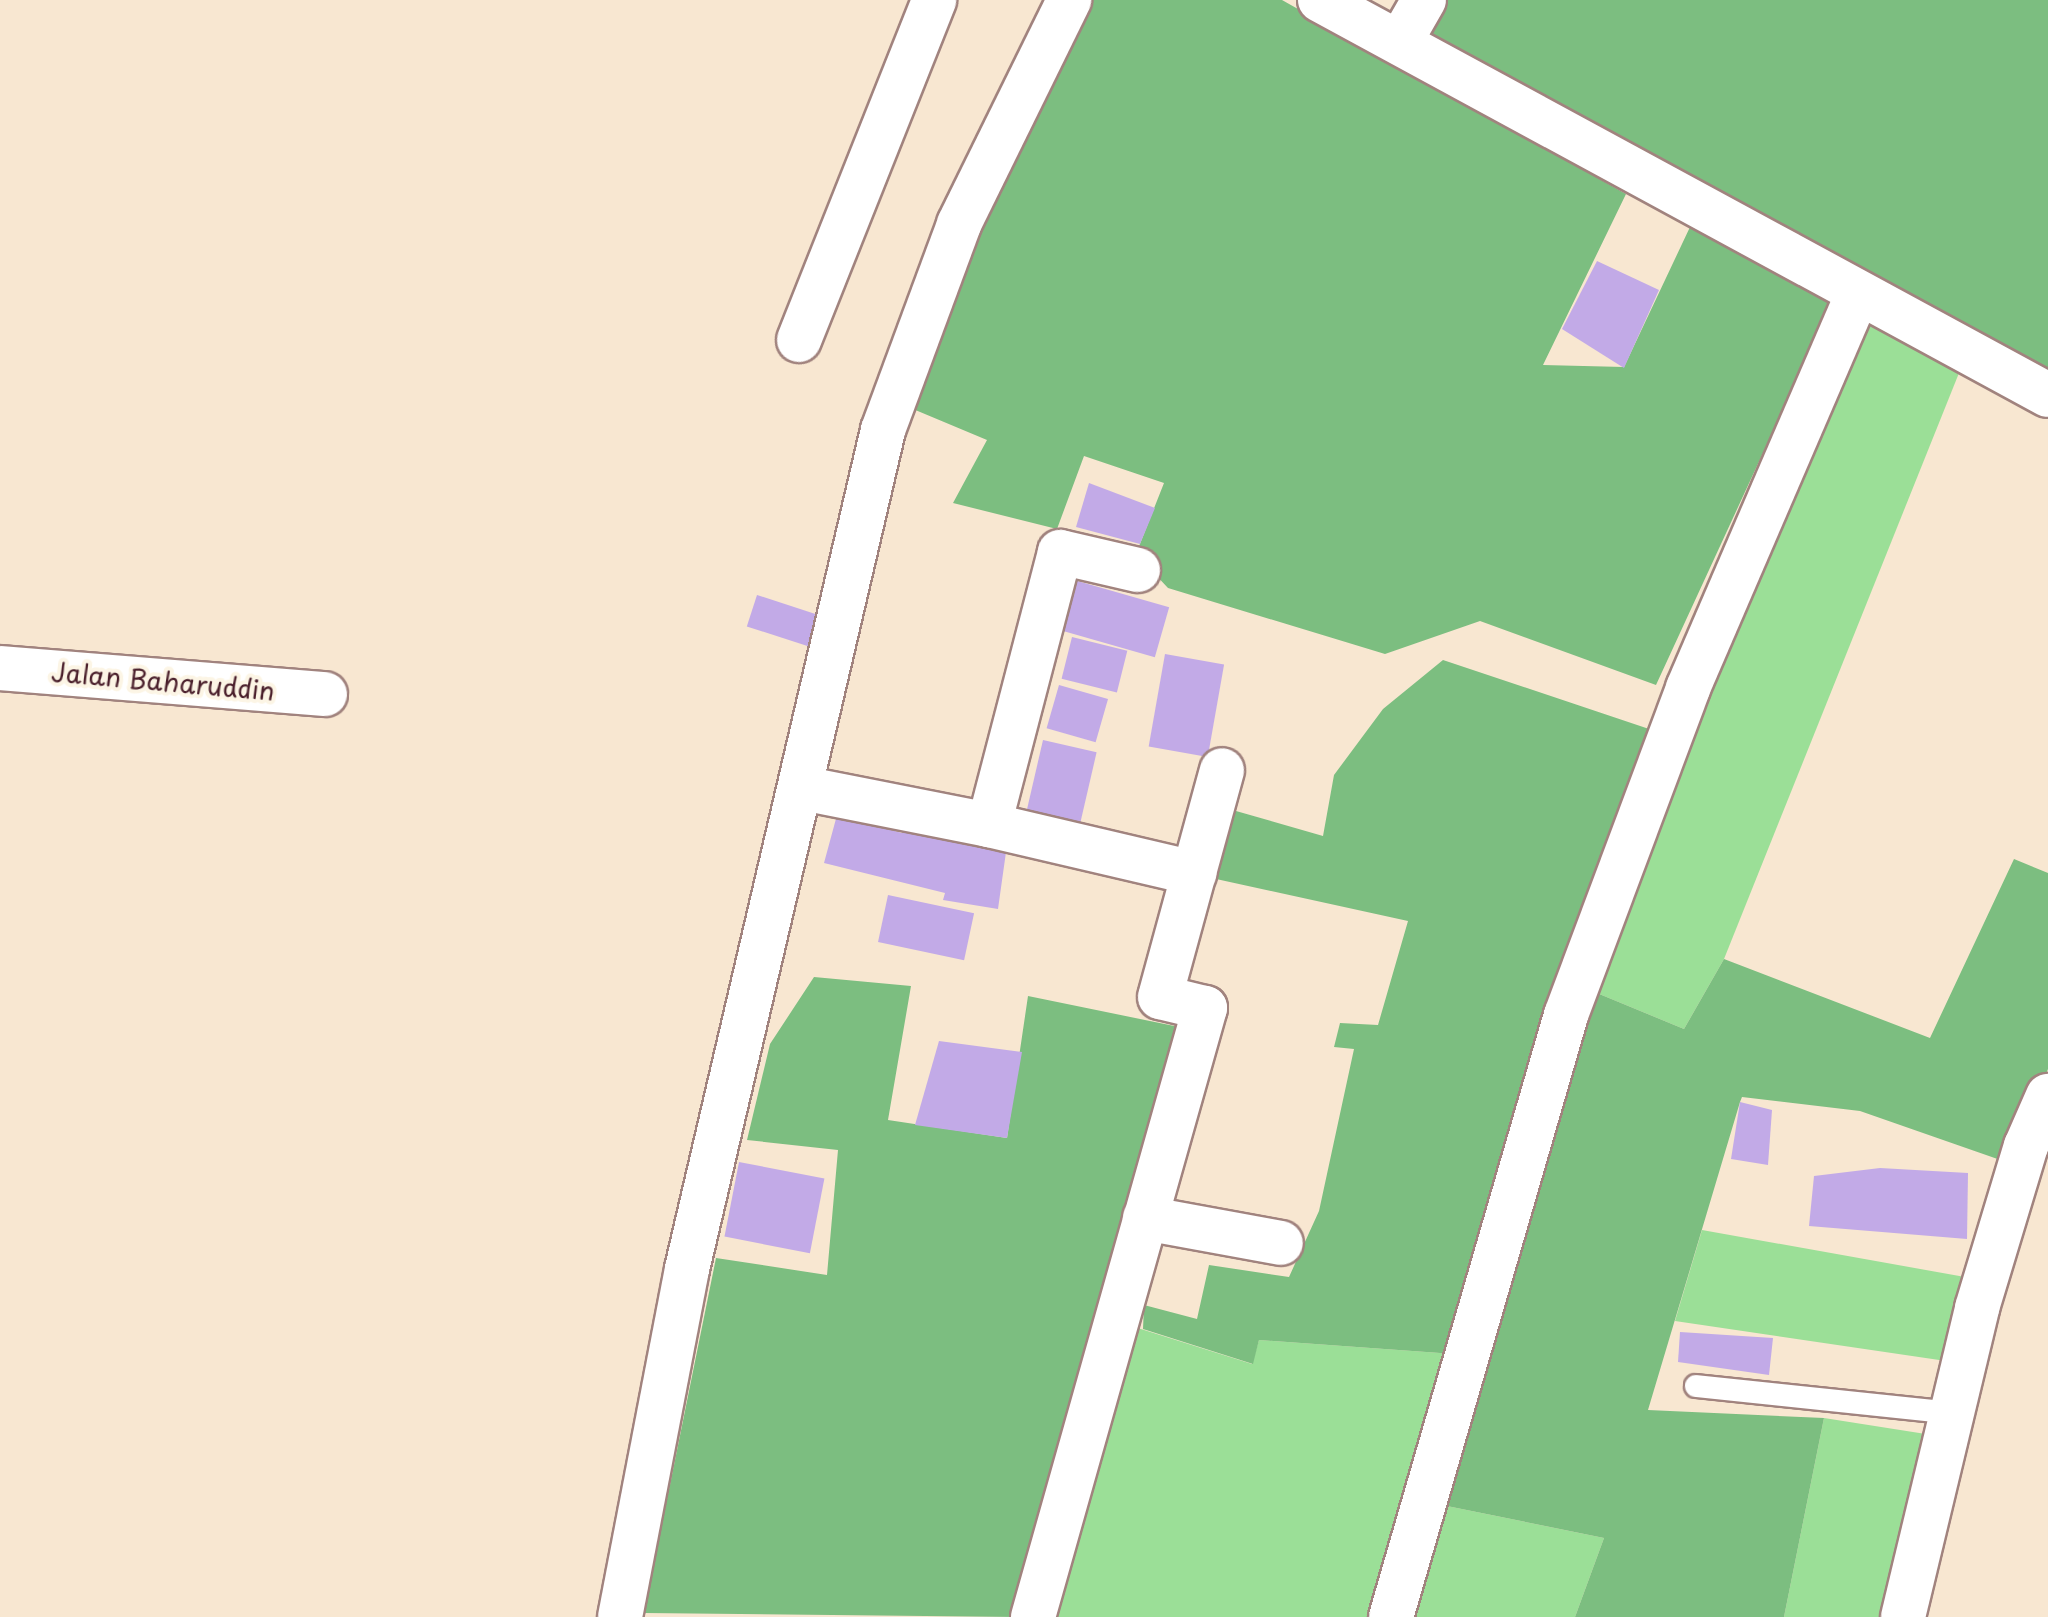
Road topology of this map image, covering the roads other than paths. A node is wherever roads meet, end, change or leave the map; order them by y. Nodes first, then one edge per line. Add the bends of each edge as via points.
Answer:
1 (934, 0) edge
2 (1069, 0) edge
3 (1320, 0) edge
4 (1424, 0) edge
5 (1401, 40) junction
6 (1858, 293) junction
7 (799, 340) dead end
8 (2048, 395) edge
9 (1138, 570) dead end
10 (0, 668) edge
11 (325, 694) dead end
12 (1222, 770) dead end
13 (802, 788) junction
14 (989, 825) junction
15 (1194, 873) junction
16 (2048, 1096) edge
17 (1145, 1218) junction
18 (1281, 1243) dead end
19 (1696, 1386) dead end
20 (1951, 1413) junction
21 (620, 1617) edge
22 (1033, 1617) edge
23 (1391, 1617) edge
24 (1903, 1617) edge

1 - 7 street
2 - 13 street via 959,224 883,430
3 - 5 street
4 - 5 street
5 - 6 street
6 - 8 street
6 - 23 street via 1688,688 1566,1015
9 - 14 street via 1060,552
10 - 11 street, Jalan Baharuddin
12 - 15 street
13 - 14 street
13 - 21 street via 687,1269
14 - 15 street
15 - 17 street via 1160,997 1205,1008
16 - 20 street via 2026,1146
17 - 18 street
17 - 22 street
19 - 20 lane
20 - 24 street

